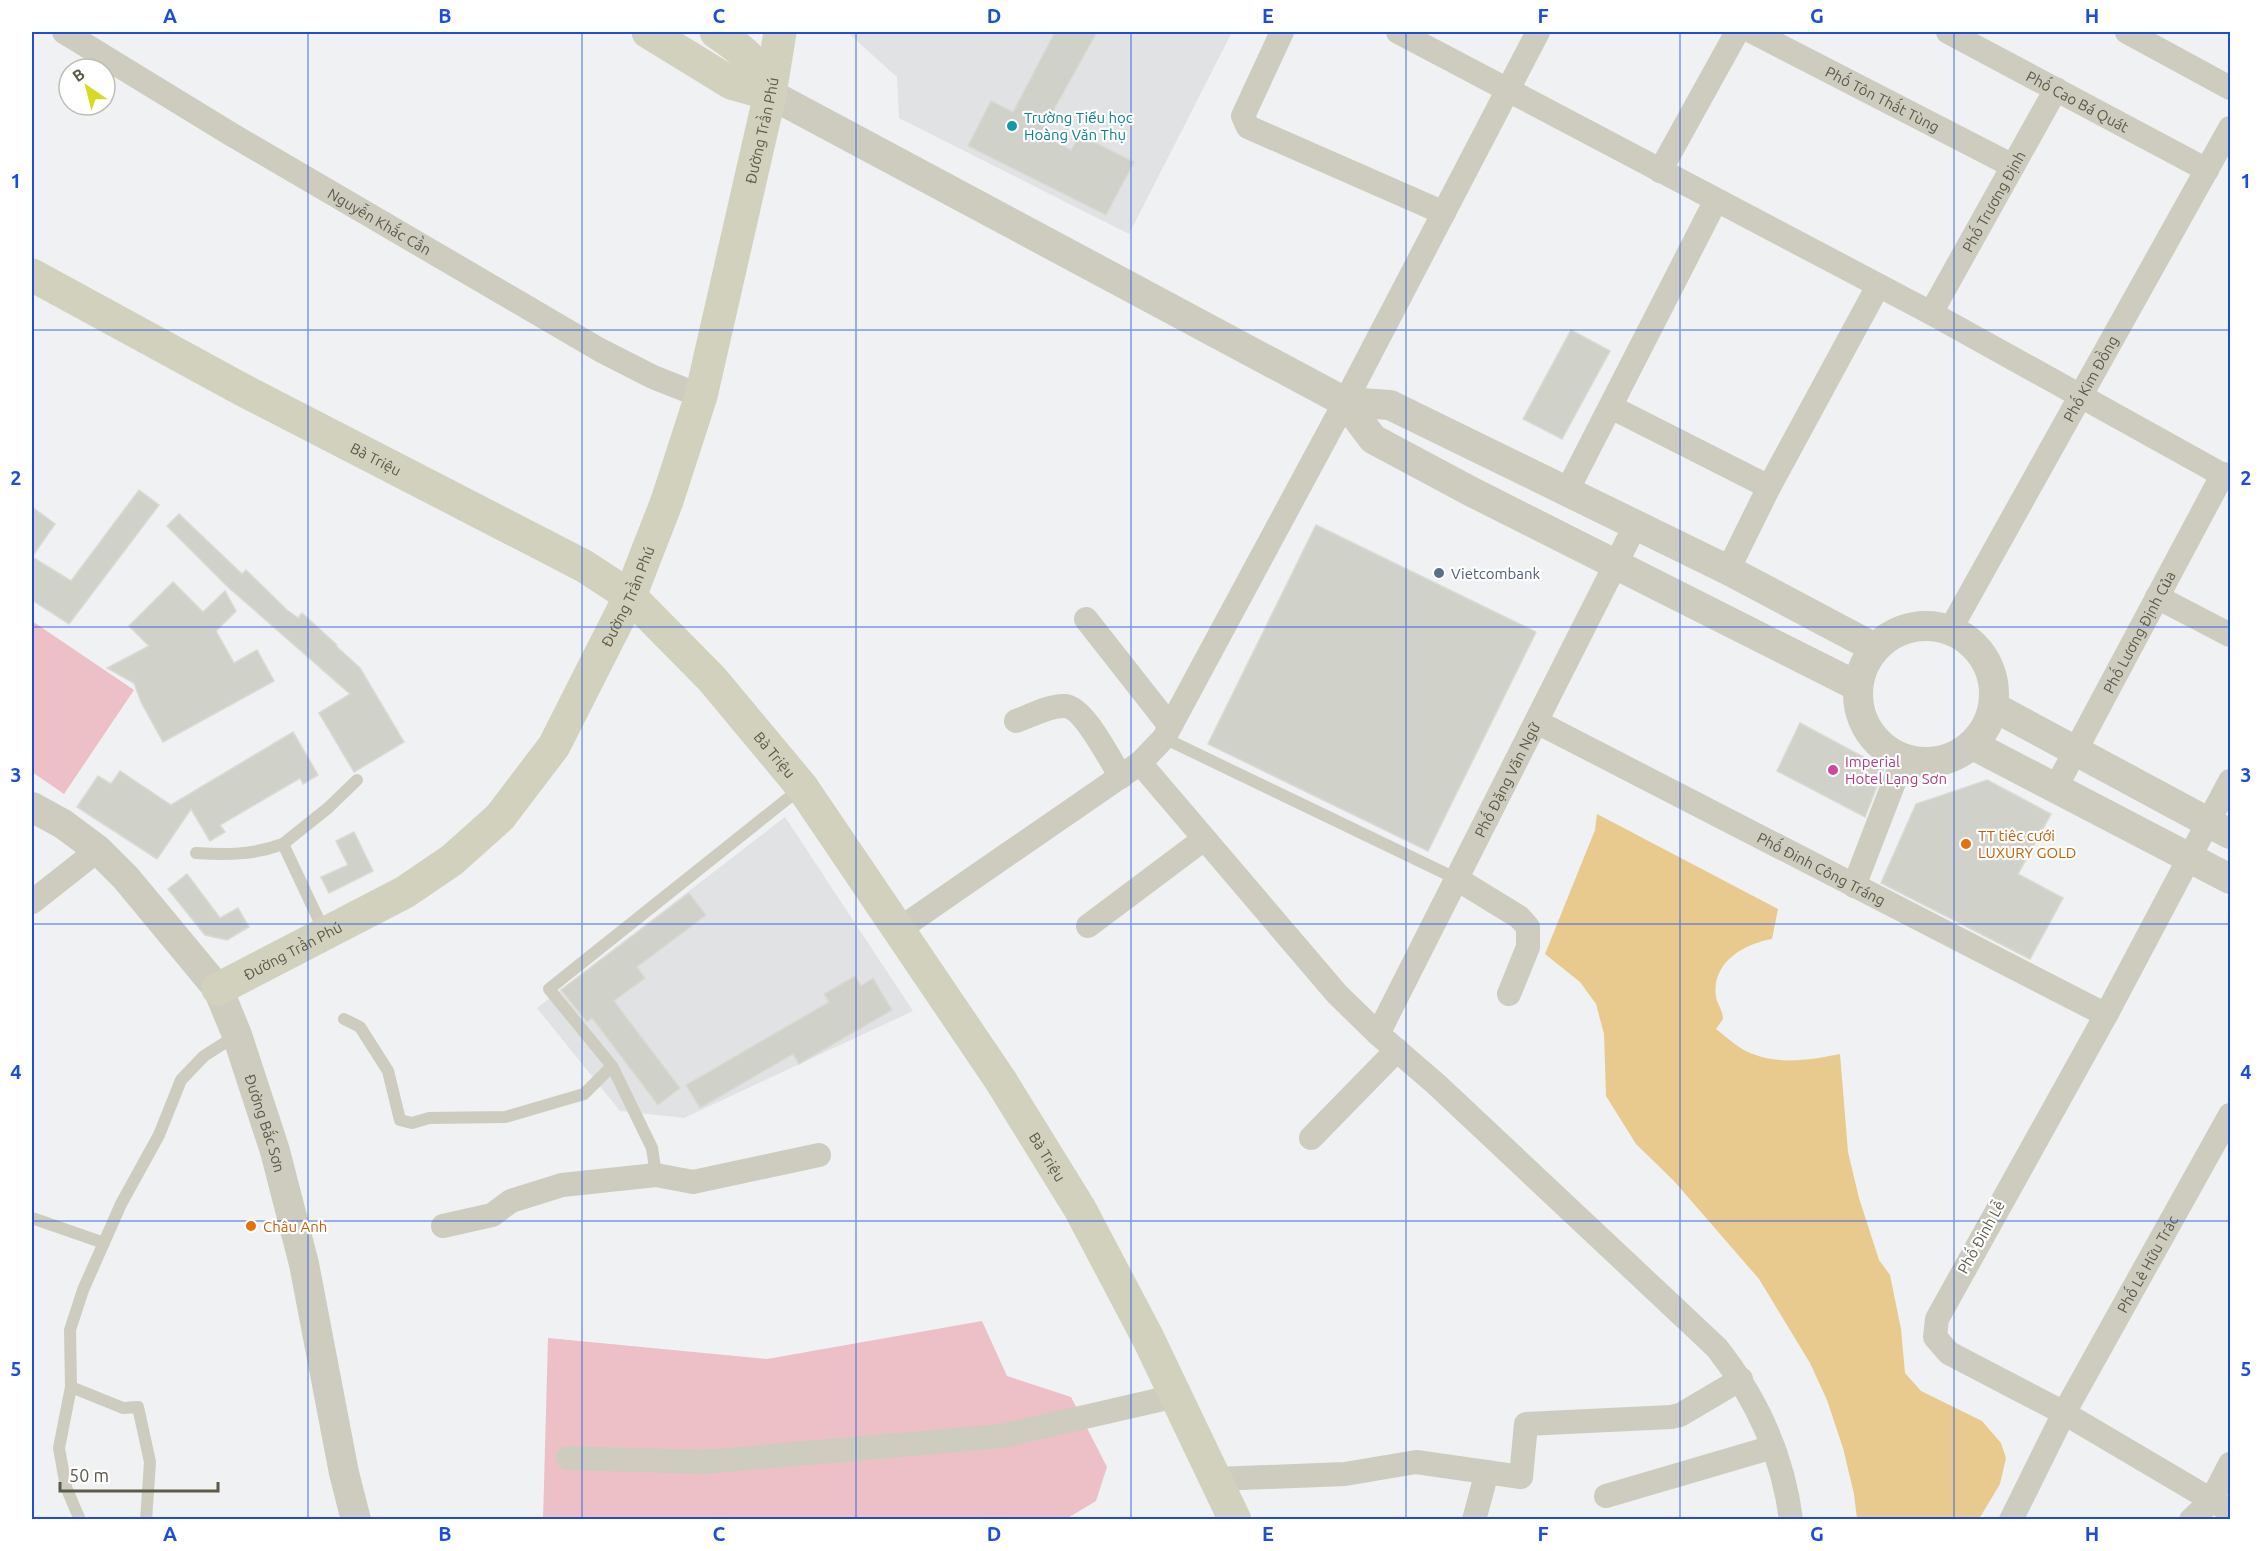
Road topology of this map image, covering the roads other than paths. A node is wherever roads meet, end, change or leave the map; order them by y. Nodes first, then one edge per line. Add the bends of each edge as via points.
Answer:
1 (64, 32) edge
2 (648, 32) edge
3 (716, 32) edge
4 (780, 32) edge
5 (1282, 32) edge
6 (1398, 32) edge
7 (1538, 32) edge
8 (1737, 32) edge
9 (1753, 32) edge
10 (1948, 32) edge
11 (2127, 32) edge
12 (2230, 87) edge
13 (2056, 89) junction
14 (1508, 90) junction
15 (770, 94) junction
16 (2230, 128) edge
17 (2013, 166) junction
18 (2207, 170) junction
19 (1660, 171) junction
20 (1716, 200) junction
21 (1444, 213) junction
22 (32, 275) edge
23 (1878, 286) junction
24 (1931, 313) junction
25 (2083, 395) junction
26 (701, 396) junction
27 (1345, 402) junction
28 (1611, 407) junction
29 (1489, 454) junction
30 (2227, 476) edge
31 (1769, 487) junction
32 (1470, 491) junction
33 (1567, 491) junction
34 (1635, 526) junction
35 (1617, 564) junction
36 (1728, 570) junction
37 (630, 597) junction
38 (2157, 597) junction
39 (1086, 619) dead end
40 (1950, 630) junction
41 (2230, 635) edge
42 (1875, 648) junction
43 (1857, 686) junction
44 (1994, 707) junction
45 (1016, 721) dead end
46 (1537, 722) junction
47 (1167, 732) junction
48 (1973, 745) junction
49 (2075, 752) junction
50 (1903, 759) junction
51 (1130, 770) junction
52 (357, 780) dead end
53 (2230, 782) edge
54 (802, 787) junction
55 (2055, 789) junction
56 (32, 807) edge
57 (2219, 828) edge
58 (1204, 839) junction
59 (283, 844) junction
60 (98, 850) junction
61 (196, 853) dead end
62 (2189, 858) junction
63 (1457, 879) junction
64 (2230, 879) edge
65 (1854, 886) junction
66 (32, 902) edge
67 (1088, 926) dead end
68 (898, 930) junction
69 (326, 934) junction
70 (218, 989) junction
71 (1509, 994) dead end
72 (2106, 1016) junction
73 (345, 1019) dead end
74 (1378, 1034) junction
75 (237, 1035) junction
76 (1397, 1050) junction
77 (612, 1066) junction
78 (2230, 1115) edge
79 (1311, 1138) dead end
80 (819, 1155) dead end
81 (656, 1175) junction
82 (32, 1218) edge
83 (443, 1226) dead end
84 (104, 1243) junction
85 (1741, 1379) junction
86 (71, 1387) junction
87 (1176, 1396) junction
88 (2064, 1413) junction
89 (1773, 1447) junction
90 (568, 1458) dead end
91 (2230, 1464) edge
92 (1487, 1472) junction
93 (1216, 1479) junction
94 (1606, 1496) dead end
95 (2221, 1506) edge
96 (80, 1520) edge
97 (146, 1520) edge
98 (356, 1520) edge
99 (1234, 1520) edge
100 (1474, 1520) edge
101 (1791, 1520) edge
102 (2011, 1520) edge
103 (2191, 1520) edge

1 - 26 street, Nguyễn Khắc Cần via 549,321 653,377
2 - 15 main road via 731,82
3 - 15 main road via 746,52 762,72
4 - 15 main road, Đường Trần Phú
5 - 21 street via 1243,116 1248,127
6 - 14 street
7 - 14 street
8 - 19 street
9 - 17 street, Phố Tôn Thất Tùng
10 - 13 street, Phố Cao Bá Quát
11 - 12 street
13 - 17 street, Phố Trương Định
13 - 18 street, Phố Cao Bá Quát
14 - 19 street
14 - 21 street
15 - 26 main road, Đường Trần Phú
15 - 27 street
16 - 18 street, Phố Kim Đồng
17 - 24 street, Phố Trương Định
18 - 25 street, Phố Kim Đồng
19 - 20 street
20 - 23 street
20 - 28 street
21 - 27 street
22 - 37 main road, Bà Triệu via 241,390 584,566
23 - 24 street
23 - 31 street
24 - 25 street
25 - 30 street
25 - 40 street, Phố Kim Đồng
26 - 37 main road, Đường Trần Phú
27 - 29 street via 1390,405
27 - 32 street via 1373,439
27 - 47 street
28 - 31 street
28 - 33 street
29 - 32 street
29 - 33 street
30 - 38 street, Phố Lương Định Của
31 - 36 street
32 - 35 street
33 - 34 street
34 - 35 street, Phố Đặng Văn Ngữ
34 - 36 street
35 - 43 street
35 - 46 street, Phố Đặng Văn Ngữ
36 - 42 street
37 - 54 main road, Bà Triệu via 712,679
37 - 69 main road, Đường Trần Phú via 554,746 500,818 452,860 405,892
38 - 41 street
38 - 49 street, Phố Lương Định Của
39 - 47 street
40 - 42 street via 1930,625 1910,627
40 - 44 street via 1981,652 1995,688
42 - 43 street via 1863,666
43 - 50 street via 1858,710 1867,731 1882,748
44 - 48 street
44 - 49 street
45 - 51 street via 1061,706 1072,707
46 - 63 street, Phố Đặng Văn Ngữ
46 - 65 street, Phố Đinh Công Tráng
47 - 51 street
47 - 63 lane
48 - 50 street via 1940,761 1921,763
48 - 55 street
49 - 55 street, Phố Lương Định Của
49 - 57 street
50 - 65 street
51 - 58 street
51 - 68 street
52 - 59 lane
53 - 57 street, Phố Đinh Lễ
54 - 68 main road, Bà Triệu
54 - 77 lane via 549,989
55 - 62 street
56 - 60 street, Đường Bắc Sơn
57 - 62 street, Phố Đinh Lễ
58 - 67 street
58 - 74 street via 1337,994
59 - 61 lane via 235,855
59 - 69 lane
60 - 66 street
60 - 70 street, Đường Bắc Sơn
62 - 64 street
62 - 72 street, Phố Đinh Lễ
63 - 71 street via 1520,917 1528,927 1528,946
63 - 74 street, Phố Đặng Văn Ngữ
65 - 72 street, Phố Đinh Công Tráng
68 - 87 main road, Bà Triệu via 1001,1081 1080,1209
69 - 70 main road, Đường Trần Phú
70 - 75 street, Đường Bắc Sơn
72 - 88 street, Phố Đinh Lễ via 1942,1309 1935,1337 1949,1353
73 - 77 lane via 360,1027 388,1071 400,1120 412,1123 429,1118 505,1117 584,1094
74 - 76 street
75 - 84 lane via 204,1056 181,1080 159,1135 120,1204
75 - 98 street, Đường Bắc Sơn via 275,1151 304,1264
76 - 79 street
76 - 85 street via 1699,1329
77 - 81 lane via 652,1148
78 - 88 street, Phố Lê Hữu Trác
80 - 81 street via 693,1182
81 - 83 street via 562,1185 511,1201 492,1215
82 - 84 lane
84 - 86 lane via 70,1330
85 - 89 street via 1758,1407
85 - 92 street via 1671,1417 1526,1424 1521,1477
86 - 96 lane via 59,1448 66,1487
86 - 97 lane via 123,1408 138,1407 150,1462
87 - 90 street via 1002,1436 703,1462
87 - 93 main road, Bà Triệu
88 - 95 street, Phố Đinh Lễ
88 - 102 street, Phố Lê Hữu Trác
89 - 94 street
89 - 101 street via 1788,1492
91 - 95 street
92 - 93 street via 1416,1462 1345,1474
92 - 100 street
93 - 99 main road, Bà Triệu
95 - 103 street

